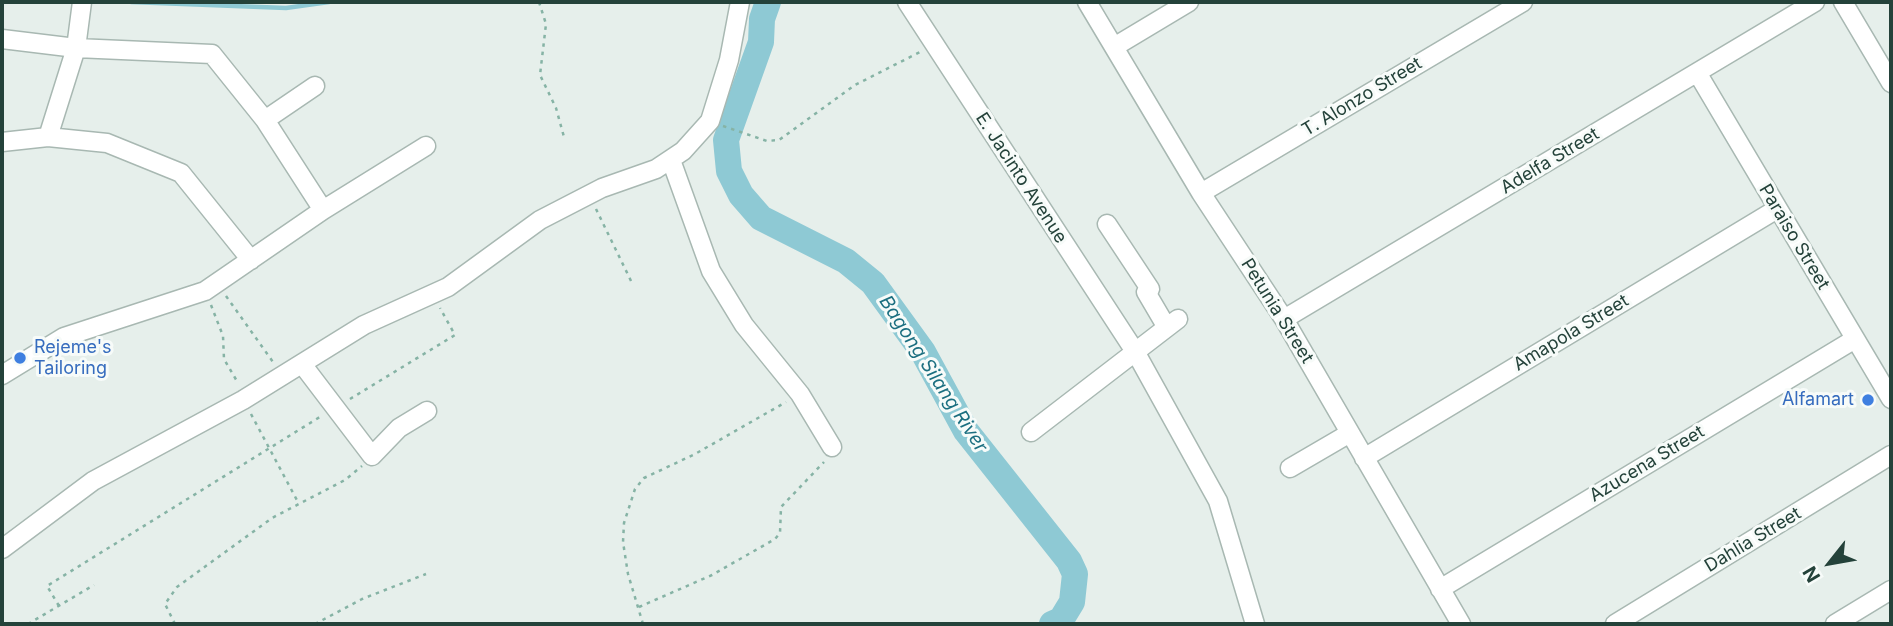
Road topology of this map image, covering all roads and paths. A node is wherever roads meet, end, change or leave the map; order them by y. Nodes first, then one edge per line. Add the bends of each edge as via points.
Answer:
1 (82, 2) edge
2 (539, 2) edge
3 (740, 2) edge
4 (907, 2) edge
5 (1087, 2) edge
6 (1189, 2) edge
7 (1523, 2) edge
8 (1815, 2) edge
9 (1843, 2) edge
10 (2, 39) edge
11 (934, 45) junction
12 (1114, 47) junction
13 (76, 48) junction
14 (1698, 74) junction
15 (1891, 83) edge
16 (315, 86) dead end
17 (265, 120) junction
18 (717, 124) dead end
19 (48, 137) junction
20 (564, 137) dead end
21 (2, 142) edge
22 (426, 146) dead end
23 (671, 160) junction
24 (1201, 193) junction
25 (589, 194) junction
26 (1777, 208) junction
27 (323, 210) junction
28 (1107, 224) dead end
29 (251, 260) junction
30 (633, 285) dead end
31 (211, 287) junction
32 (433, 295) junction
33 (1284, 319) junction
34 (1855, 339) junction
35 (1136, 353) junction
36 (302, 364) junction
37 (2, 374) edge
38 (283, 376) junction
39 (800, 394) junction
40 (245, 399) junction
41 (1891, 399) edge
42 (335, 408) junction
43 (427, 411) dead end
44 (1031, 432) dead end
45 (1350, 433) junction
46 (271, 447) junction
47 (832, 447) joint
48 (1891, 455) edge
49 (372, 456) junction
50 (1364, 458) junction
51 (1290, 468) dead end
52 (299, 504) junction
53 (2, 550) edge
54 (426, 574) dead end
55 (93, 585) dead end
56 (1440, 589) junction
57 (1891, 590) edge
58 (59, 606) junction
59 (638, 607) junction
60 (28, 624) edge
61 (173, 624) edge
62 (220, 624) edge
63 (229, 624) edge
64 (314, 624) edge
65 (643, 624) edge
66 (1255, 624) edge
67 (1461, 624) edge
68 (1615, 624) edge
69 (1835, 624) edge

1 - 13 street
2 - 20 path via 546,24 540,75
3 - 23 street via 729,60 710,121 694,142
4 - 11 street, E. Jacinto Avenue
5 - 12 street, Petunia Street
6 - 12 street
7 - 24 street, T. Alonzo Street
8 - 14 street, Adelfa Street
9 - 15 street
10 - 13 street
11 - 18 path via 855,85 779,140 767,141
11 - 35 street, E. Jacinto Avenue
12 - 24 street, Petunia Street
13 - 17 street via 212,54
13 - 19 street
14 - 26 street, Paraiso Street
14 - 33 street, Adelfa Street
16 - 17 street
17 - 27 street
19 - 21 street
19 - 29 street via 107,143 181,173
22 - 27 street
23 - 25 street
23 - 39 street via 711,271 744,325
24 - 33 street, Petunia Street
25 - 30 path
25 - 32 street via 540,220 467,276
26 - 34 street, Paraiso Street
26 - 50 street, Amapola Street
27 - 29 street
28 - 35 street via 1150,289 1146,292 1172,322
29 - 31 street
31 - 37 street via 64,337
31 - 38 path
31 - 40 path via 224,359
32 - 36 street via 387,312
32 - 42 path via 455,335
33 - 45 street, Petunia Street
34 - 41 street, Paraiso Street
34 - 56 street, Azucena Street
35 - 44 street
35 - 66 street, E. Jacinto Avenue via 1218,501
36 - 38 street
36 - 42 street
38 - 40 street
39 - 47 street
39 - 59 path via 638,483 624,523 623,542
40 - 46 path
40 - 53 street via 84,486
42 - 46 path
42 - 49 street
43 - 49 street via 399,428
45 - 50 street, Petunia Street
45 - 51 street
46 - 52 path
46 - 58 path via 47,586
47 - 59 path via 825,461 781,507 780,533 775,539 712,575
48 - 68 street, Dahlia Street
49 - 52 path via 345,480
50 - 56 street, Petunia Street
52 - 61 path via 177,587 165,604
54 - 64 path
55 - 58 path
56 - 67 street, Petunia Street
57 - 69 street
58 - 60 path
59 - 65 path
62 - 63 path

